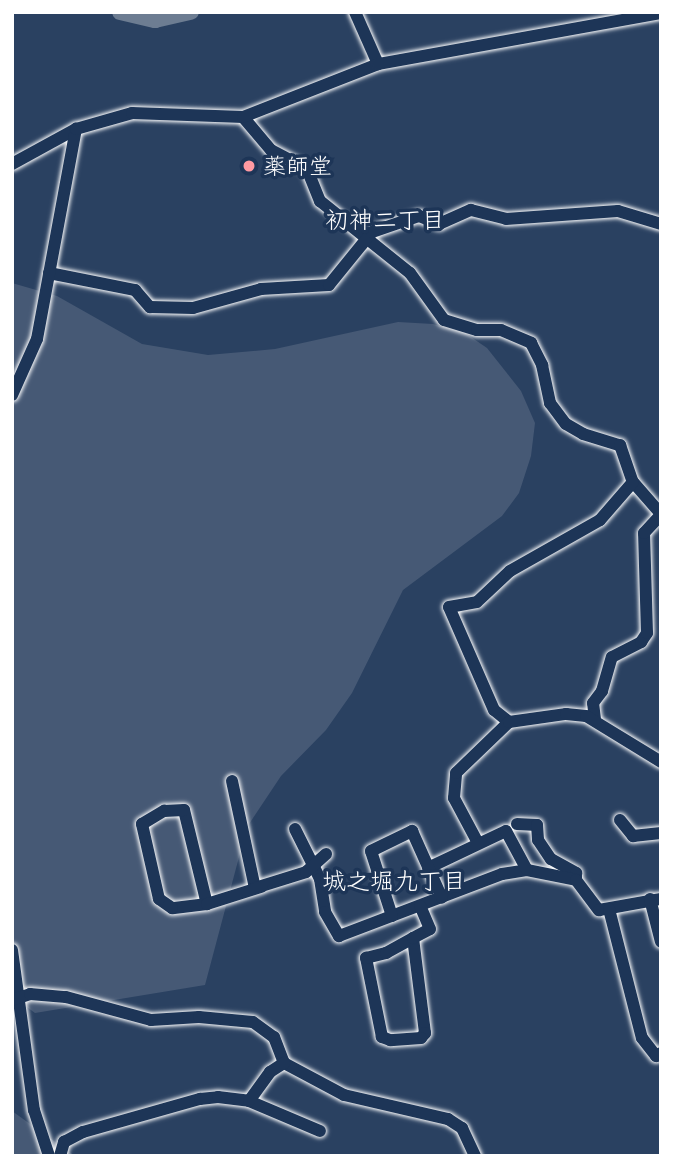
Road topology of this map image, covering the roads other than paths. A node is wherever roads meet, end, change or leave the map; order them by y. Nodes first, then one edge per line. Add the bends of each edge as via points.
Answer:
1 (355, 12) edge
2 (661, 13) edge
3 (378, 64) junction
4 (243, 117) junction
5 (76, 129) junction
6 (12, 164) edge
7 (661, 224) edge
8 (366, 236) junction
9 (49, 273) junction
10 (12, 395) edge
11 (633, 482) junction
12 (661, 514) edge
13 (595, 719) junction
14 (509, 722) junction
15 (660, 760) edge
16 (232, 781) dead end
17 (620, 820) dead end
18 (517, 824) dead end
19 (295, 829) dead end
20 (661, 833) edge
21 (478, 843) junction
22 (326, 854) dead end
23 (312, 865) junction
24 (428, 868) junction
25 (527, 870) junction
26 (576, 880) junction
27 (255, 888) junction
28 (442, 898) junction
29 (655, 899) edge
30 (207, 904) junction
31 (420, 906) junction
32 (609, 909) junction
33 (392, 916) junction
34 (413, 938) junction
35 (661, 942) edge
36 (12, 950) edge
37 (17, 998) edge
38 (661, 1053) edge
39 (284, 1063) junction
40 (249, 1101) junction
41 (320, 1131) dead end
42 (49, 1156) edge
43 (60, 1156) edge
44 (475, 1156) edge

1 - 3 street
2 - 3 street
3 - 4 street
4 - 5 street via 132,113
4 - 8 street via 271,150 307,169 320,201
5 - 6 street
5 - 9 street
7 - 8 street via 618,211 506,219 471,210 439,224 419,216
8 - 9 street via 329,285 261,289 193,308 150,307 135,290
8 - 11 street via 426,290 435,313 444,320 477,330 501,330 531,343 542,365 550,403 566,424 620,445
9 - 10 street via 37,339
11 - 12 street
11 - 14 street via 600,520 510,571 477,602 449,607 494,710
12 - 13 street via 644,533 647,634 612,657 593,703
13 - 14 street via 566,714
13 - 15 street
14 - 21 street via 456,773 454,798
16 - 27 street
17 - 20 street via 633,836
18 - 26 street via 537,825 538,840 551,859 576,873
19 - 23 street
21 - 24 street
21 - 25 street via 506,831
22 - 23 street
23 - 27 street via 293,877
23 - 33 street via 322,886 325,912 339,936
24 - 28 street
24 - 33 street via 412,831 371,852
25 - 26 street
25 - 28 street via 502,874
26 - 32 street via 599,910
27 - 30 street via 261,886
28 - 31 street
29 - 32 street
29 - 35 street
30 - 30 street via 172,908 159,899 142,836 142,824 149,817 184,810
31 - 33 street
31 - 34 street via 430,929
32 - 38 street via 642,1038 656,1056
34 - 34 street via 425,1033 421,1038 390,1040 383,1037 366,958
36 - 37 street
37 - 39 street via 66,997 151,1020 243,1018 274,1037
37 - 42 street via 34,1110
39 - 40 street via 270,1072
39 - 44 street via 344,1095 448,1119 462,1128
40 - 41 street
40 - 43 street via 200,1099 83,1132 64,1142

